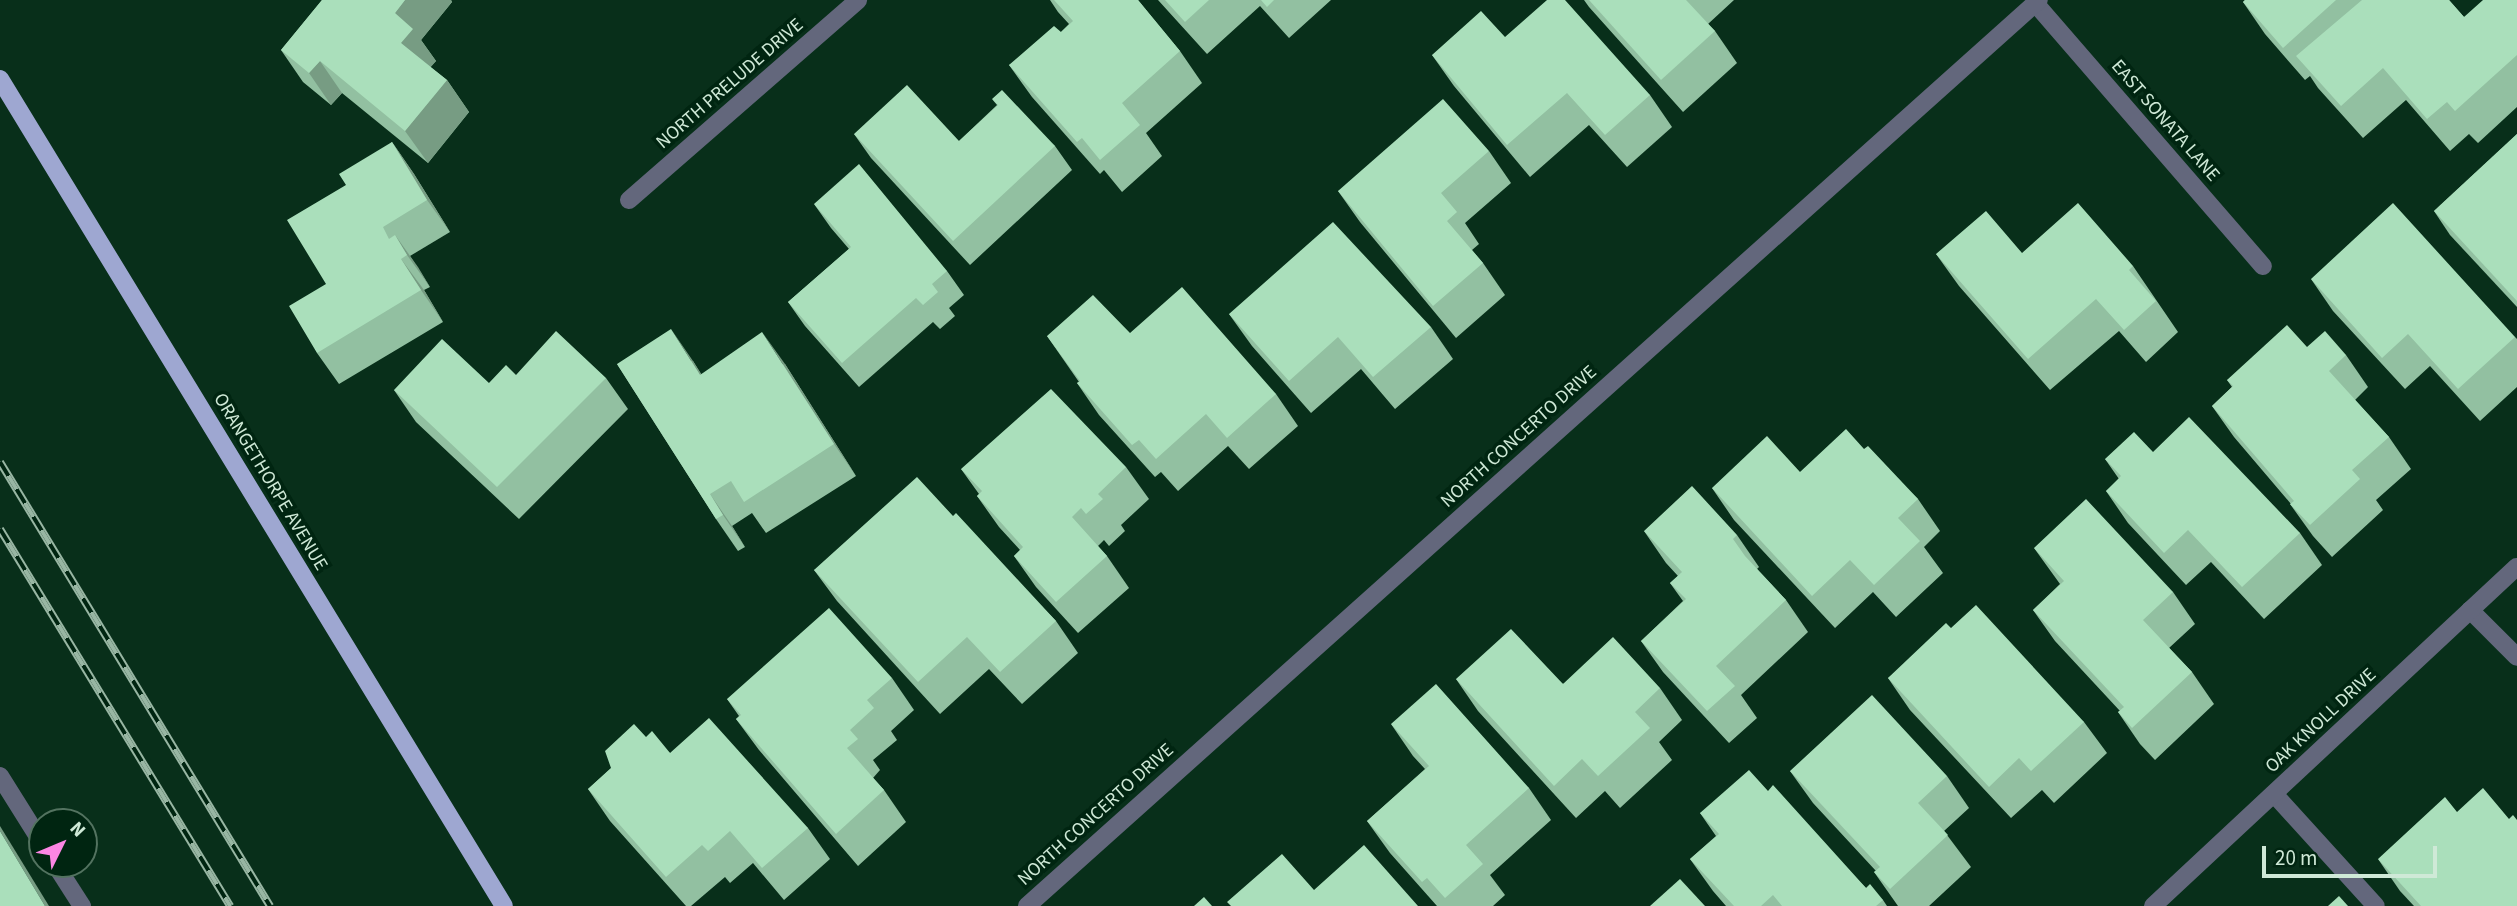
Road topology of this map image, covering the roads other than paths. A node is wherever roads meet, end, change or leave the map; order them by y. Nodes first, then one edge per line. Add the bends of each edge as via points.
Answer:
1 (858, 0) edge
2 (2037, 2) edge
3 (0, 79) edge
4 (629, 200) dead end
5 (2263, 266) dead end
6 (2517, 567) edge
7 (2470, 610) junction
8 (2517, 657) edge
9 (0, 776) edge
10 (2274, 794) junction
11 (28, 821) edge
12 (64, 878) edge
13 (82, 906) edge
14 (504, 906) edge
15 (1027, 906) edge
16 (2153, 906) edge
17 (2376, 906) edge

1 - 4 street, NORTH PRELUDE DRIVE
2 - 5 street, EAST SONATA LANE
2 - 15 street, NORTH CONCERTO DRIVE
3 - 14 main road, ORANGETHORPE AVENUE
6 - 7 street, OAK KNOLL DRIVE
7 - 8 street
7 - 10 street, OAK KNOLL DRIVE
9 - 11 street
10 - 16 street, OAK KNOLL DRIVE
10 - 17 street
12 - 13 street

